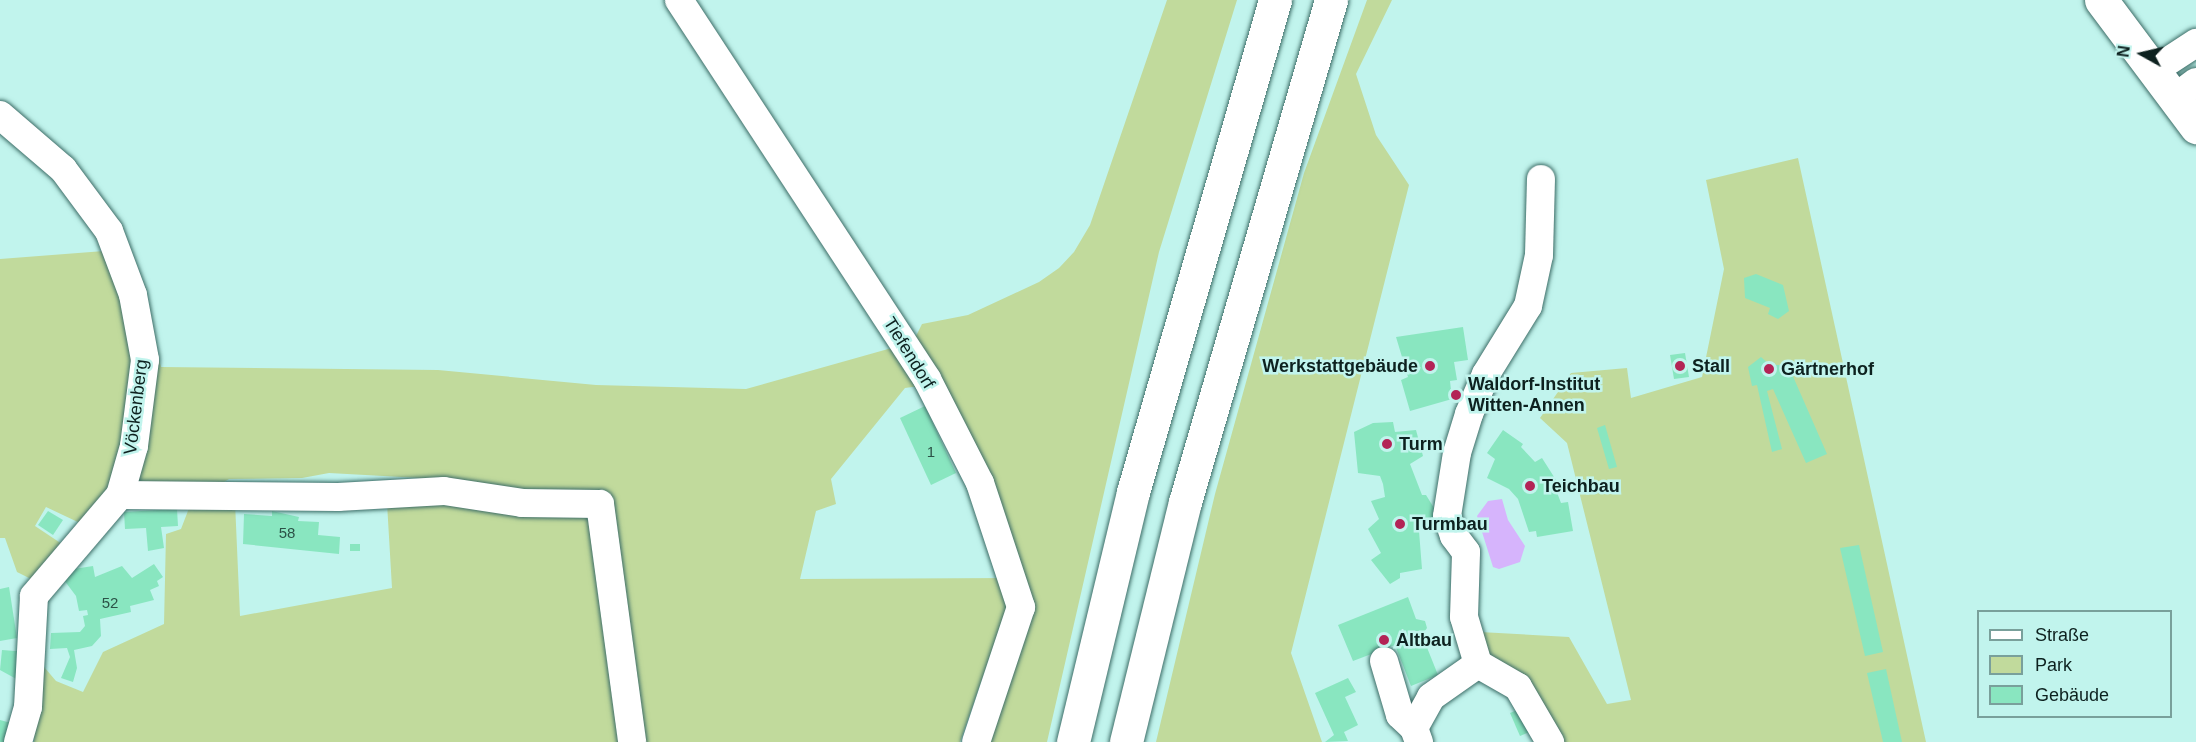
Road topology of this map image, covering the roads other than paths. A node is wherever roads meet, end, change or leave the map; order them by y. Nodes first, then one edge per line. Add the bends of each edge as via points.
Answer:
1 (679, 0) edge
2 (1275, 0) edge
3 (1331, 0) edge
4 (2102, 0) edge
5 (2196, 43) edge
6 (2156, 69) junction
7 (2186, 90) edge
8 (0, 115) edge
9 (2196, 127) edge
10 (1540, 179) dead end
11 (120, 495) junction
12 (1384, 661) dead end
13 (1478, 664) junction
14 (1417, 735) edge
15 (18, 742) edge
16 (632, 742) edge
17 (975, 742) edge
18 (1073, 742) edge
19 (1126, 742) edge
20 (1550, 742) edge

1 - 17 street, Tiefendorf via 927,379 980,483 1021,607
2 - 18 main road via 1136,482
3 - 19 main road via 1185,502
4 - 6 main road
5 - 6 street
6 - 7 main road
7 - 9 main road
8 - 11 street, Vöckenberg via 70,178 109,231 133,295 145,360 134,446
10 - 13 street via 1539,255 1528,306 1486,374 1469,414 1457,453 1447,516 1454,536 1466,552 1464,617
11 - 15 street, Vöckenberg via 34,596 28,707
11 - 16 street via 338,497 444,491 522,502 600,504
12 - 14 street via 1400,715
13 - 14 street via 1431,697
13 - 20 street via 1518,687

